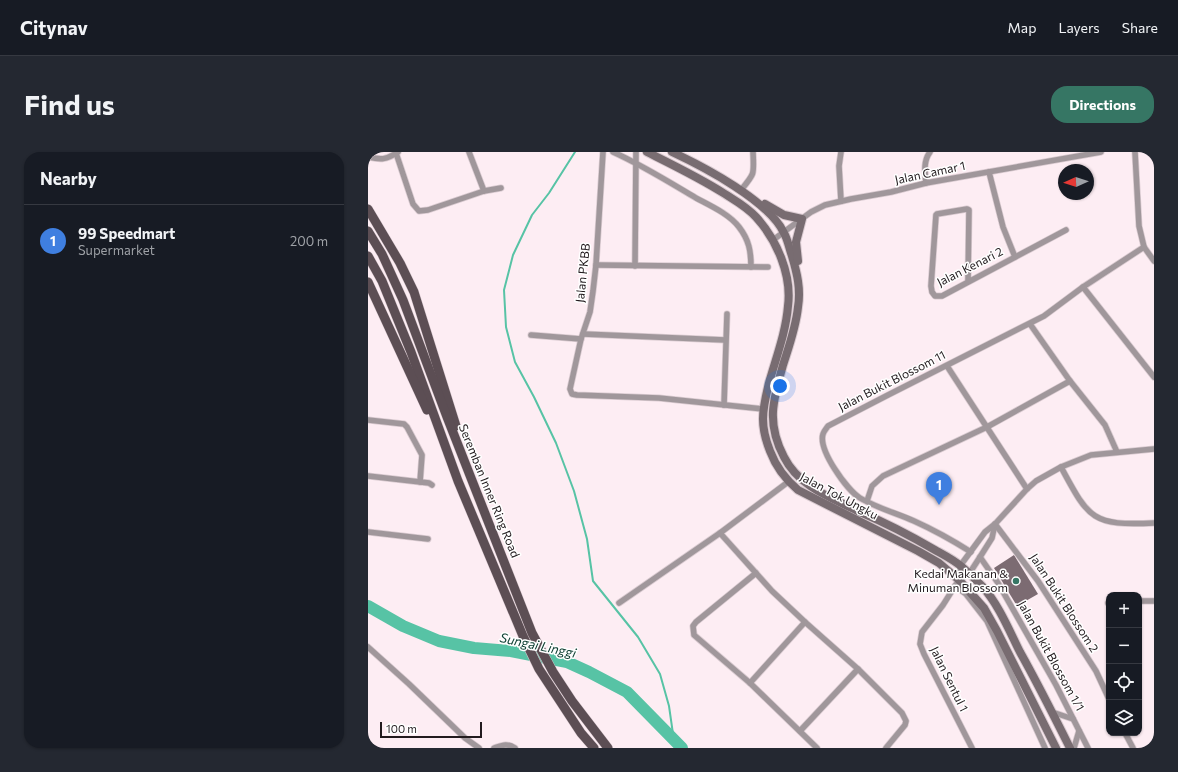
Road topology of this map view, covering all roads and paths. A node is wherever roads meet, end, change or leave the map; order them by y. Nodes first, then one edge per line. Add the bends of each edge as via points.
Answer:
1 (469, 152) edge
2 (603, 152) edge
3 (613, 152) edge
4 (636, 152) edge
5 (647, 152) edge
6 (672, 152) edge
7 (753, 152) edge
8 (842, 152) edge
9 (930, 152) edge
10 (1101, 152) edge
11 (1135, 152) edge
12 (397, 153) edge
13 (368, 157) edge
14 (636, 162) junction
15 (989, 172) junction
16 (926, 184) junction
17 (501, 188) dead end
18 (741, 190) junction
19 (484, 191) junction
20 (841, 201) junction
21 (758, 203) junction
22 (368, 209) edge
23 (802, 219) junction
24 (1066, 230) dead end
25 (368, 231) edge
26 (784, 232) junction
27 (773, 240) junction
28 (1144, 247) junction
29 (368, 256) edge
30 (1015, 257) junction
31 (1154, 261) edge
32 (596, 265) junction
33 (635, 266) junction
34 (751, 267) junction
35 (768, 267) dead end
36 (797, 273) junction
37 (368, 282) edge
38 (968, 282) junction
39 (1083, 287) junction
40 (727, 314) dead end
41 (1030, 324) junction
42 (531, 335) dead end
43 (582, 336) junction
44 (725, 340) junction
45 (948, 366) junction
46 (1154, 377) edge
47 (1070, 381) junction
48 (724, 405) junction
49 (764, 409) junction
50 (368, 420) edge
51 (987, 426) junction
52 (1154, 449) edge
53 (1117, 452) junction
54 (1061, 467) junction
55 (368, 476) edge
56 (458, 481) junction
57 (420, 482) junction
58 (473, 482) junction
59 (788, 482) junction
60 (432, 485) dead end
61 (1027, 489) junction
62 (867, 501) junction
63 (1154, 523) edge
64 (995, 524) junction
65 (368, 532) edge
66 (720, 533) junction
67 (428, 539) dead end
68 (971, 552) junction
69 (980, 557) junction
70 (960, 566) junction
71 (756, 573) junction
72 (969, 574) junction
73 (957, 583) junction
74 (1154, 601) edge
75 (1142, 602) edge
76 (620, 603) dead end
77 (805, 622) junction
78 (368, 647) edge
79 (858, 669) junction
80 (750, 683) junction
81 (1106, 693) edge
82 (1052, 712) junction
83 (1073, 718) junction
84 (800, 731) junction
85 (1079, 731) junction
86 (1126, 736) edge
87 (479, 748) edge
88 (494, 748) edge
89 (515, 748) edge
90 (594, 748) edge
91 (608, 748) edge
92 (817, 748) edge
93 (886, 748) edge
94 (972, 748) edge
95 (1045, 748) edge
96 (1056, 748) edge
97 (1070, 748) edge
98 (1074, 748) edge
99 (1088, 748) edge
100 (1132, 748) edge

1 - 19 street
2 - 32 street, Jalan PKBB
3 - 14 street
4 - 14 street
5 - 27 main road, Jalan Tok Ungku via 743,205 756,217
6 - 18 main road, Jalan Tok Ungku
7 - 18 street via 753,176
8 - 20 street via 839,166
9 - 16 street via 927,155 925,169
10 - 15 street, Jalan Camar 1
11 - 28 street via 1140,226
12 - 13 street via 389,158
12 - 19 street via 413,204 419,211
14 - 33 street
14 - 34 street via 732,219 749,243
15 - 16 street, Jalan Camar 1
15 - 30 street via 1003,227
16 - 20 street, Jalan Camar 1
17 - 19 street
18 - 21 main road, Jalan Tok Ungku
20 - 23 street, Jalan Camar 1 via 826,205
21 - 23 main road via 763,203 784,215
21 - 26 main road, Jalan Tok Ungku
22 - 58 main road via 414,292
23 - 26 street, Jalan Camar 1
23 - 36 main road via 796,242 799,268
24 - 30 street, Jalan Kenari 2
25 - 58 main road, Seremban Inner Ring Road via 382,254 403,300
26 - 27 street, Jalan Camar 1
26 - 36 main road, Jalan Tok Ungku
27 - 49 main road, Jalan Tok Ungku via 786,274 789,290 786,321
28 - 31 street
28 - 39 street, Jalan Bukit Blossom 11
29 - 56 main road, Seremban Inner Ring Road via 382,281 411,352
30 - 38 street, Jalan Kenari 2
32 - 33 street
32 - 43 street, Jalan PKBB via 590,312
33 - 34 street
34 - 35 street
36 - 70 main road, Jalan Tok Ungku via 799,306 773,409 777,444 788,465 796,476 823,494 891,526
37 - 56 main road
38 - 38 street, Jalan Kenari 2 via 942,296 935,296 932,292 936,215 969,210
39 - 41 street, Jalan Bukit Blossom 11
39 - 46 street
40 - 44 street
41 - 45 street, Jalan Bukit Blossom 11
41 - 47 street
42 - 43 street
43 - 44 street
43 - 48 street, Jalan PKBB via 570,389 572,394 659,398
44 - 48 street
45 - 51 street
45 - 62 street, Jalan Bukit Blossom 11 via 828,426 825,430 823,443 840,478 853,493
47 - 51 street
47 - 53 street via 1105,425
48 - 49 street
49 - 59 main road, Jalan Tok Ungku via 764,431 768,444 778,468
50 - 57 street via 404,424 407,427 422,455
51 - 61 street
51 - 62 street via 883,476 872,486
52 - 53 street
53 - 54 street via 1090,455
54 - 61 street
54 - 63 street via 1081,503 1094,516 1109,522
55 - 57 street
56 - 90 main road, Seremban Inner Ring Road via 538,669
57 - 60 street
58 - 91 main road, Seremban Inner Ring Road via 532,633 553,672
59 - 66 street
59 - 73 main road, Jalan Tok Ungku via 815,500 939,563
61 - 64 street
62 - 68 street, Jalan Bukit Blossom 11 via 937,531
64 - 68 street via 985,532
64 - 69 street via 992,538
64 - 81 street, Jalan Bukit Blossom 2 via 1038,581 1096,671
65 - 67 street
66 - 71 street
66 - 76 street
68 - 70 street
69 - 72 street
69 - 83 street, Jalan Bukit Blossom 1/1 via 998,583
70 - 72 main road, Jalan Tok Ungku
70 - 73 street
71 - 77 street
71 - 80 street via 696,622 693,630 697,639
72 - 73 street
72 - 82 main road, Jalan Tok Ungku via 994,603
73 - 94 street, Jalan Sentul 1 via 922,632 920,644
73 - 95 street via 986,621
73 - 96 main road, Jalan Tok Ungku via 984,608
74 - 75 street
77 - 79 street
77 - 80 street
78 - 87 street via 465,738
79 - 84 street
79 - 93 street via 905,717 903,729
80 - 84 street
82 - 83 street
82 - 97 main road, Jalan Tok Ungku
83 - 85 street, Jalan Bukit Blossom 1/1
84 - 92 street
85 - 98 street
85 - 99 street, Jalan Bukit Blossom 1/1
86 - 100 street
88 - 89 street via 509,744

